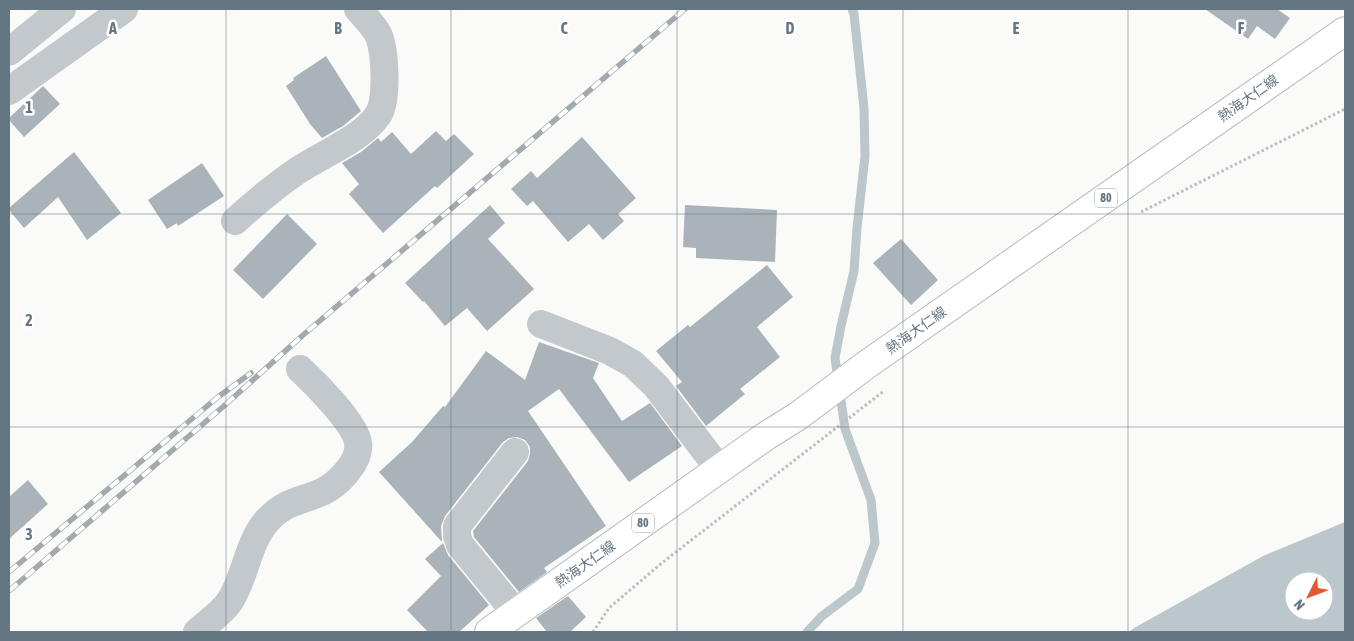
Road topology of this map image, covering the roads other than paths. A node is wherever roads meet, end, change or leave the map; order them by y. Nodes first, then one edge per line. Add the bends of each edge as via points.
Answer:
1 (62, 9) edge
2 (124, 9) edge
3 (358, 9) edge
4 (1345, 31) edge
5 (9, 52) edge
6 (9, 91) edge
7 (235, 221) dead end
8 (541, 324) dead end
9 (300, 369) dead end
10 (515, 452) dead end
11 (719, 470) junction
12 (516, 613) junction
13 (197, 632) edge
14 (489, 632) edge

1 - 5 street
2 - 6 street
3 - 7 street via 379,36 385,85 383,106 378,115 367,127 268,191
4 - 11 main road, 熱海大仁線 / 80
8 - 11 street via 610,351 633,364 656,386
9 - 13 street via 341,412 352,429 358,443 355,458 338,482 324,491 291,502 266,522 254,538 230,601
10 - 12 street via 457,526 457,536 460,545
11 - 12 main road, 熱海大仁線 / 80
12 - 14 main road, 熱海大仁線 / 80

